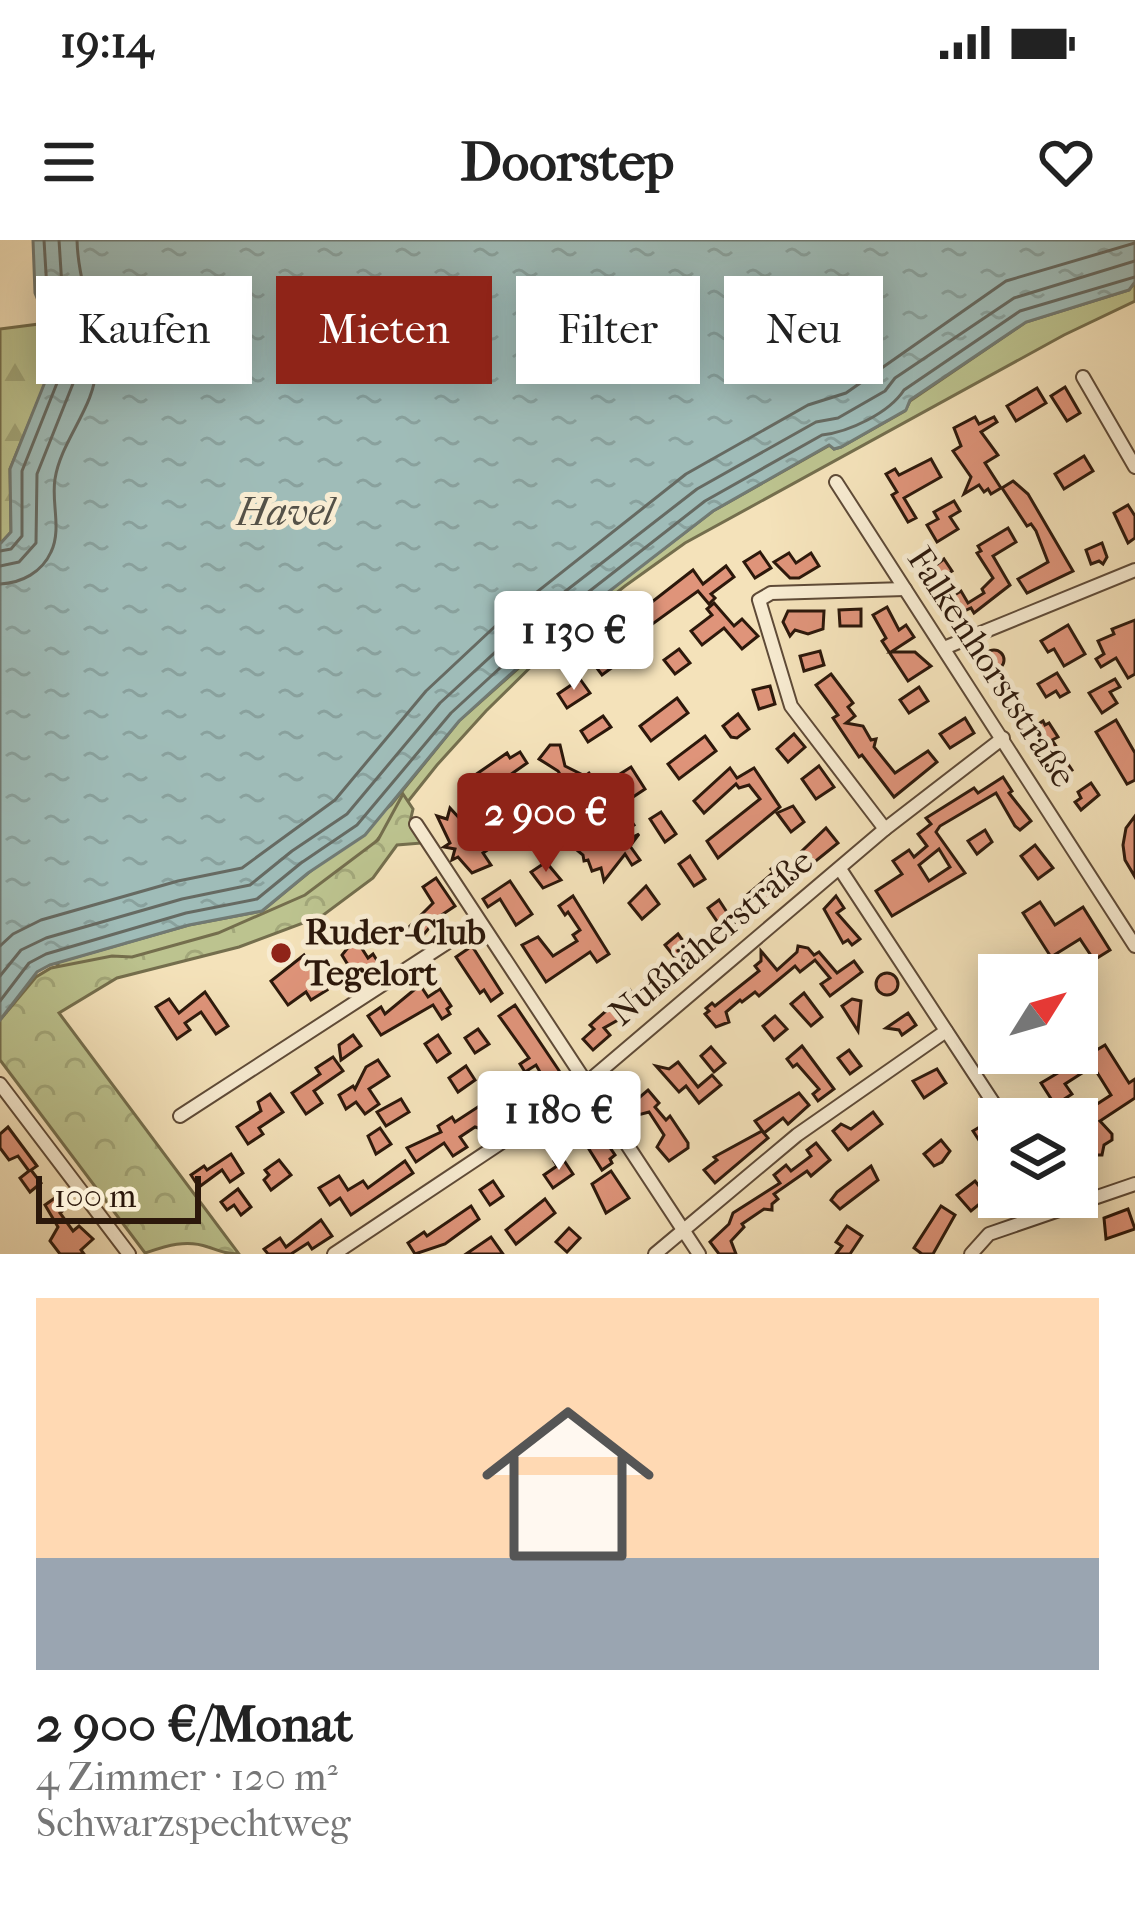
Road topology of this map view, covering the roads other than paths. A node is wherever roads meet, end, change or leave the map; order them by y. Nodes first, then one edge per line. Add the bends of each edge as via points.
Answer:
1 (1082, 377) dead end
2 (1135, 466) edge
3 (836, 482) dead end
4 (1135, 569) edge
5 (905, 589) junction
6 (944, 649) junction
7 (1003, 738) junction
8 (416, 824) dead end
9 (885, 829) junction
10 (840, 869) junction
11 (479, 922) junction
12 (1135, 946) edge
13 (946, 1031) junction
14 (585, 1082) junction
15 (0, 1084) edge
16 (990, 1098) edge
17 (180, 1116) dead end
18 (1135, 1184) edge
19 (1098, 1193) edge
20 (1025, 1218) edge
21 (682, 1228) junction
22 (129, 1254) edge
23 (334, 1254) edge
24 (655, 1254) edge
25 (699, 1254) edge
26 (971, 1254) edge

1 - 2 street
3 - 5 street, Falkenhorststraße
4 - 6 street
5 - 6 street, Falkenhorststraße
5 - 9 street via 771,593 759,600 791,706
6 - 7 street, Falkenhorststraße
7 - 9 street, Nußhäherstraße
7 - 12 street, Falkenhorststraße
8 - 11 street
9 - 10 street, Nußhäherstraße
10 - 13 street
10 - 14 street, Nußhäherstraße
11 - 14 street
11 - 17 street
13 - 16 street
13 - 21 street via 796,1135
14 - 21 street
14 - 23 street, Nußhäherstraße
15 - 22 street
18 - 19 street
20 - 26 street via 989,1234
21 - 24 street
21 - 25 street

